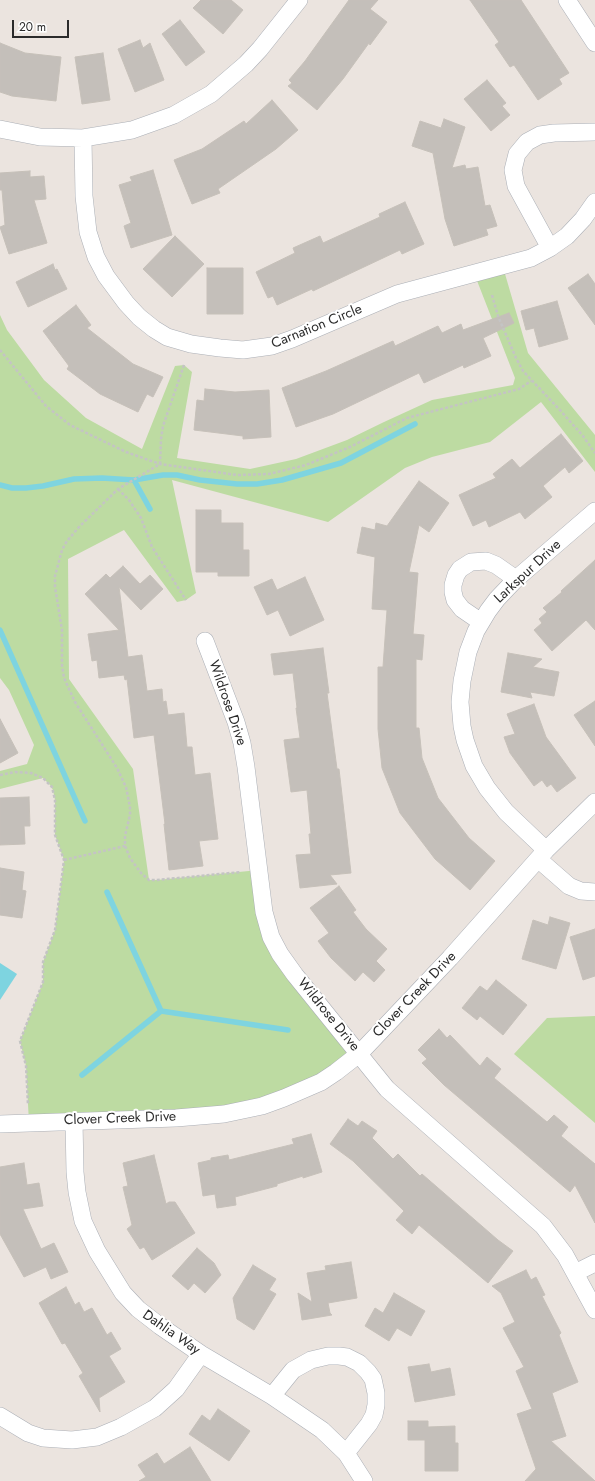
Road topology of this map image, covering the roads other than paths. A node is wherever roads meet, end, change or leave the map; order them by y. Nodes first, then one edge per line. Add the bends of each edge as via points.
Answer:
1 (299, 0) edge
2 (567, 0) edge
3 (595, 43) edge
4 (0, 129) edge
5 (595, 132) edge
6 (83, 138) junction
7 (595, 202) edge
8 (550, 248) junction
9 (595, 511) edge
10 (516, 579) junction
11 (481, 622) junction
12 (205, 641) dead end
13 (595, 803) edge
14 (542, 855) junction
15 (595, 892) edge
16 (359, 1054) junction
17 (74, 1121) junction
18 (0, 1124) edge
19 (595, 1263) edge
20 (575, 1273) junction
21 (595, 1310) edge
22 (201, 1354) junction
23 (272, 1396) junction
24 (0, 1416) edge
25 (346, 1453) junction
26 (364, 1481) edge

1 - 6 street via 253,57 202,100 144,127
2 - 3 street
4 - 6 street via 40,137
5 - 8 street via 540,135 527,142 517,154 513,170 516,186
6 - 8 street, Carnation Circle via 87,222 90,241 101,267 119,295 139,317 161,334 191,344 233,350 272,346 386,298 517,263
7 - 8 street, Carnation Circle via 575,228
9 - 10 street, Larkspur Drive
10 - 11 street, Larkspur Drive via 497,599
10 - 11 street via 486,561 471,562 460,569 452,587 455,600 462,609
11 - 14 street, Larkspur Drive via 470,648 463,675 460,702 465,740 474,766 487,788
12 - 16 street, Wildrose Drive via 242,743 264,912 271,937 295,975
13 - 14 street, Clover Creek Drive
14 - 15 street, Larkspur Drive via 569,886
14 - 16 street, Clover Creek Drive via 450,958
16 - 17 street, Clover Creek Drive via 316,1084 254,1108 208,1116
16 - 20 street, Wildrose Drive via 395,1097 543,1226 556,1241
17 - 18 street, Clover Creek Drive
17 - 22 street, Dahlia Way via 80,1206 86,1229 97,1251 115,1281 138,1309
19 - 20 street
20 - 21 street, Wildrose Drive
22 - 23 street, Dahlia Way
22 - 24 street via 176,1389 155,1408 97,1437 72,1440 43,1438 28,1433
23 - 25 street, Dahlia Way via 322,1430
23 - 25 street via 293,1370 311,1360 339,1356 359,1363 371,1376 375,1389 374,1415
25 - 26 street, Dahlia Way

